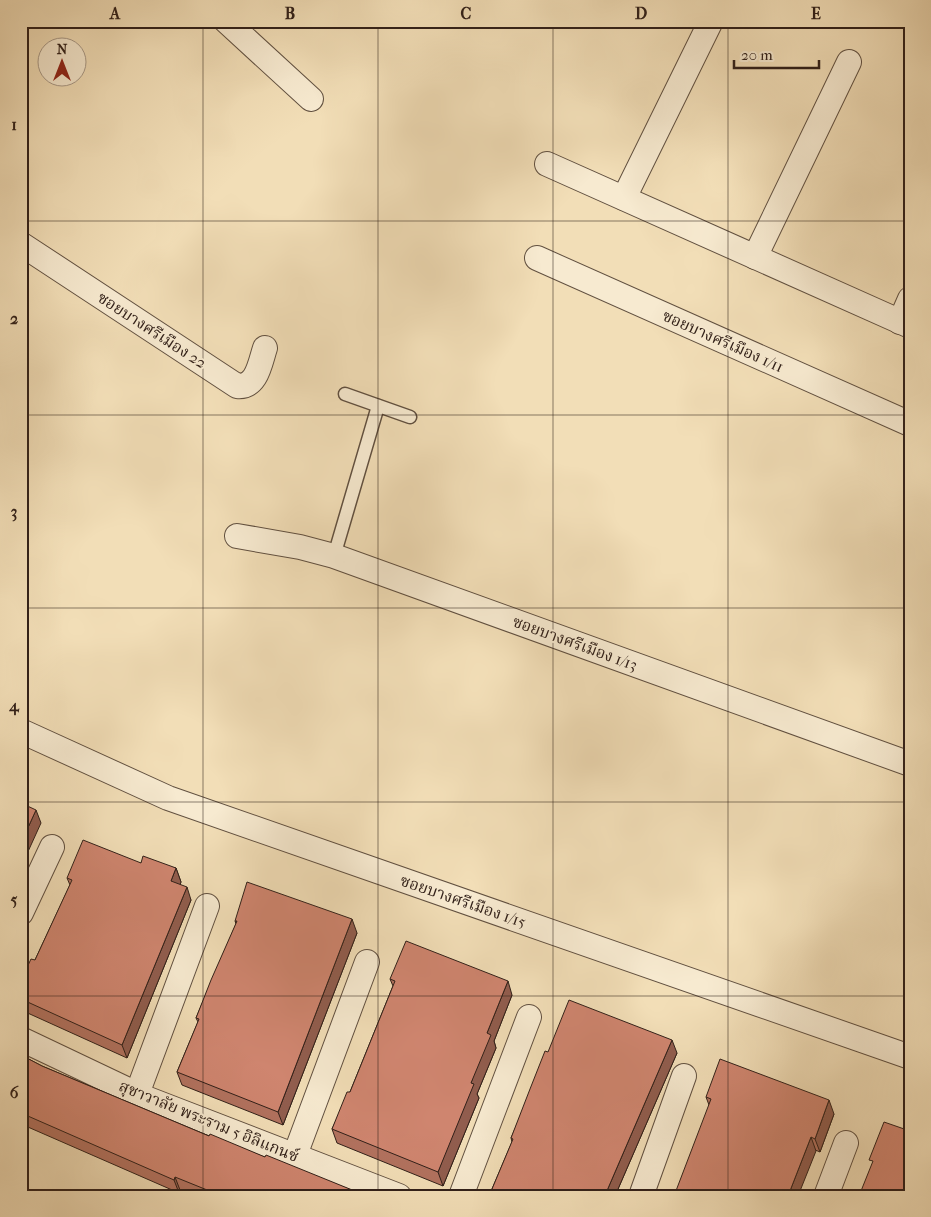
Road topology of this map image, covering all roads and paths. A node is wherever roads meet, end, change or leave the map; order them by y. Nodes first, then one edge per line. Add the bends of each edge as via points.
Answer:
1 (226, 21) edge
2 (711, 21) edge
3 (849, 62) dead end
4 (312, 99) dead end
5 (547, 164) dead end
6 (624, 198) junction
7 (21, 244) edge
8 (755, 257) junction
9 (537, 258) dead end
10 (910, 299) edge
11 (905, 324) edge
12 (265, 348) dead end
13 (345, 394) dead end
14 (378, 406) junction
15 (410, 417) dead end
16 (910, 424) edge
17 (237, 536) dead end
18 (334, 556) junction
19 (21, 731) edge
20 (910, 764) edge
21 (52, 847) dead end
22 (207, 906) dead end
23 (21, 913) edge
24 (367, 962) dead end
25 (528, 1017) dead end
26 (21, 1039) edge
27 (910, 1057) edge
28 (684, 1076) dead end
29 (137, 1094) junction
30 (846, 1143) dead end
31 (295, 1155) junction
32 (399, 1196) edge
33 (461, 1196) edge
34 (641, 1196) edge
35 (826, 1196) edge

1 - 4 street
2 - 6 street
3 - 8 street
5 - 6 street
6 - 8 street
7 - 12 street, ซอยบางศรีเมือง 22 via 238,386 245,387 253,382
8 - 11 street
9 - 16 street, ซอยบางศรีเมือง 1/11
10 - 11 street
13 - 14 lane
14 - 15 lane
14 - 18 lane
17 - 18 street, ซอยบางศรีเมือง 1/13
18 - 20 street, ซอยบางศรีเมือง 1/13
19 - 27 street, ซอยบางศรีเมือง 1/15 via 168,798
21 - 23 street
22 - 29 street
24 - 31 street
25 - 33 street
26 - 29 street, สุชาวาลัย พระราม 5 อิลิแกนซ์
28 - 34 street
29 - 31 street, สุชาวาลัย พระราม 5 อิลิแกนซ์
30 - 35 street
31 - 32 street, สุชาวาลัย พระราม 5 อิลิแกนซ์

